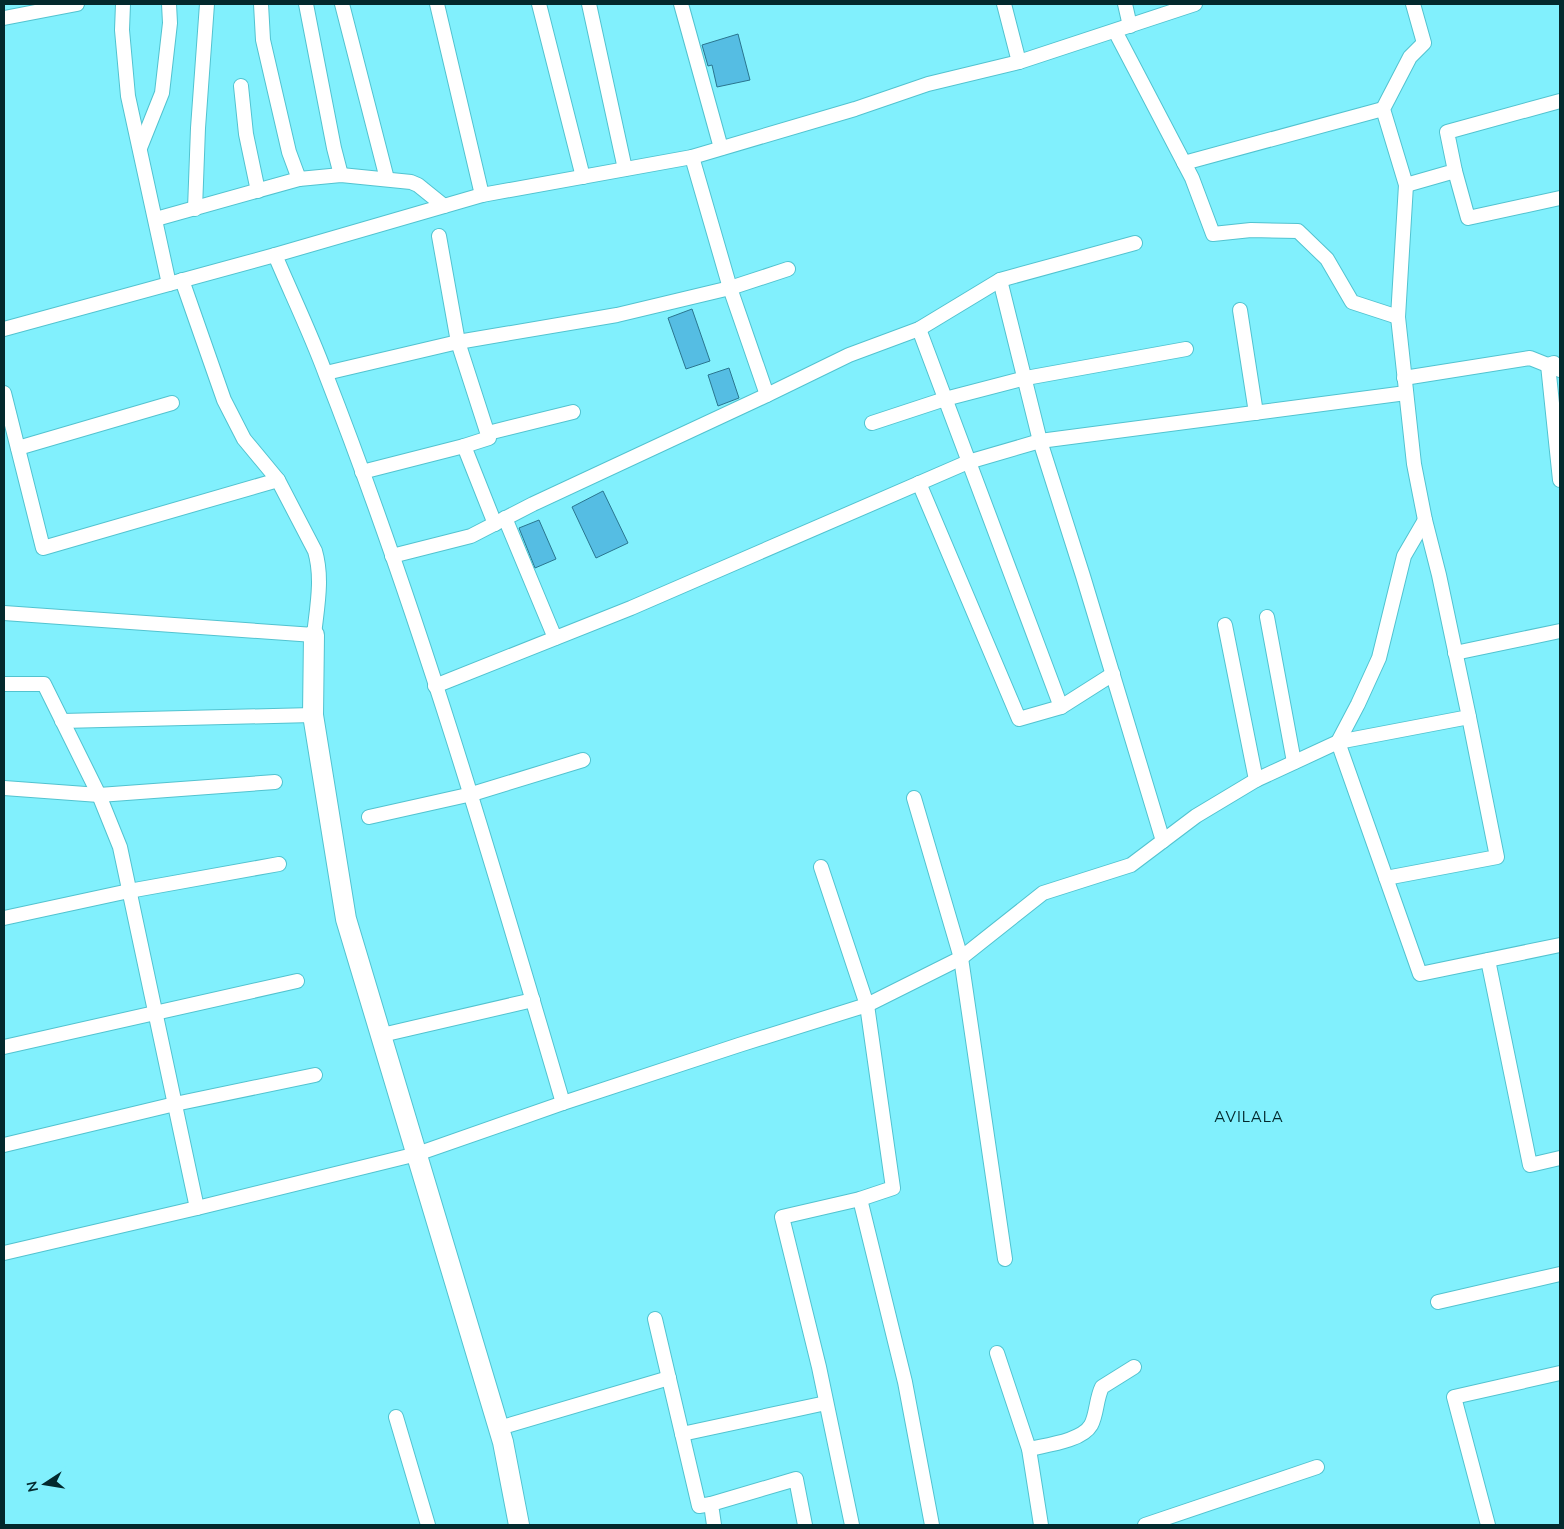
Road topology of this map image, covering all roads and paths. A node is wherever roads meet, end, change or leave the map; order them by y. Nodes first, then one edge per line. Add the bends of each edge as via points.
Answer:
1 (77, 4) edge
2 (123, 4) edge
3 (169, 4) edge
4 (207, 4) edge
5 (261, 4) edge
6 (306, 4) edge
7 (342, 4) edge
8 (437, 4) edge
9 (540, 4) edge
10 (589, 4) edge
11 (681, 4) edge
12 (1004, 4) edge
13 (1125, 4) edge
14 (1195, 4) edge
15 (1413, 4) edge
16 (4, 18) edge
17 (1130, 26) junction
18 (1115, 31) junction
19 (1019, 62) junction
20 (241, 86) dead end
21 (1560, 101) edge
22 (1383, 109) junction
23 (140, 148) junction
24 (721, 148) junction
25 (692, 157) junction
26 (1184, 163) junction
27 (625, 169) junction
28 (1455, 171) junction
29 (341, 175) junction
30 (583, 177) junction
31 (299, 179) junction
32 (387, 179) junction
33 (1406, 185) junction
34 (258, 191) junction
35 (482, 195) junction
36 (1560, 198) edge
37 (444, 206) junction
38 (195, 209) junction
39 (156, 220) junction
40 (439, 236) dead end
41 (1135, 243) dead end
42 (275, 255) junction
43 (788, 269) dead end
44 (1000, 280) junction
45 (176, 282) junction
46 (730, 288) junction
47 (1240, 310) dead end
48 (1398, 317) junction
49 (919, 328) junction
50 (4, 329) edge
51 (458, 342) junction
52 (1186, 349) dead end
53 (1556, 365) edge
54 (326, 374) junction
55 (1026, 378) junction
56 (1404, 378) junction
57 (4, 393) edge
58 (1406, 393) junction
59 (767, 395) junction
60 (945, 399) junction
61 (172, 404) dead end
62 (573, 412) dead end
63 (1256, 413) junction
64 (872, 423) dead end
65 (488, 433) junction
66 (1040, 441) junction
67 (464, 446) junction
68 (18, 448) junction
69 (968, 462) junction
70 (362, 472) junction
71 (278, 480) junction
72 (1560, 480) edge
73 (919, 483) junction
74 (1425, 520) junction
75 (500, 521) junction
76 (392, 556) junction
77 (4, 614) edge
78 (1267, 617) dead end
79 (1225, 625) dead end
80 (1560, 631) edge
81 (314, 635) junction
82 (555, 638) junction
83 (1455, 653) junction
84 (1113, 674) junction
85 (4, 684) edge
86 (435, 686) junction
87 (1061, 707) junction
88 (312, 716) junction
89 (1469, 717) junction
90 (62, 720) junction
91 (1338, 742) junction
92 (583, 760) dead end
93 (1294, 762) junction
94 (1256, 780) junction
95 (275, 782) dead end
96 (4, 788) edge
97 (99, 794) junction
98 (472, 794) junction
99 (914, 798) dead end
100 (370, 818) dead end
101 (1163, 841) junction
102 (279, 864) dead end
103 (821, 867) dead end
104 (1386, 878) junction
105 (129, 891) junction
106 (4, 918) edge
107 (1560, 946) edge
108 (962, 958) junction
109 (1488, 960) junction
110 (297, 981) dead end
111 (533, 1000) junction
112 (867, 1005) junction
113 (155, 1013) junction
114 (382, 1035) junction
115 (4, 1047) edge
116 (316, 1075) dead end
117 (563, 1103) junction
118 (175, 1104) junction
119 (4, 1145) edge
120 (418, 1154) junction
121 (1560, 1158) edge
122 (860, 1199) junction
123 (197, 1208) junction
124 (4, 1253) edge
125 (1005, 1259) dead end
126 (1560, 1274) edge
127 (1438, 1302) dead end
128 (655, 1319) dead end
129 (996, 1353) dead end
130 (1134, 1367) dead end
131 (1560, 1373) edge
132 (669, 1378) junction
133 (826, 1402) junction
134 (396, 1417) dead end
135 (499, 1428) junction
136 (682, 1434) junction
137 (1029, 1449) junction
138 (1317, 1467) dead end
139 (711, 1504) junction
140 (428, 1525) edge
141 (519, 1525) edge
142 (714, 1525) edge
143 (805, 1525) edge
144 (852, 1525) edge
145 (932, 1525) edge
146 (1041, 1525) edge
147 (1145, 1525) edge
148 (1488, 1525) edge

1 - 16 street
2 - 23 street via 128,96
3 - 23 street via 162,93
4 - 38 street
5 - 31 street via 263,40 289,152
6 - 29 street
7 - 32 street
8 - 35 street
9 - 30 street
10 - 27 street
11 - 24 street
12 - 19 street
13 - 17 street
14 - 17 street
15 - 22 street via 1424,43 1410,57
17 - 18 street
18 - 19 street
18 - 26 street
19 - 24 street via 928,84 856,109
20 - 34 street via 246,134
21 - 28 street via 1447,132
22 - 26 street
22 - 33 street
23 - 39 street
24 - 25 street
25 - 27 street
25 - 46 street
26 - 48 street via 1214,234 1251,230 1298,232 1327,258 1352,302
27 - 30 street
28 - 33 street
28 - 36 street via 1468,218
29 - 31 street
29 - 32 street
30 - 35 street
31 - 34 street
32 - 37 street via 418,185
33 - 48 street
34 - 38 street
35 - 37 street
37 - 42 street
38 - 39 street
39 - 45 street
40 - 51 street
41 - 44 street
42 - 45 street
42 - 54 street
43 - 46 street
44 - 49 street
44 - 55 street
45 - 50 street
45 - 71 street via 224,400 244,439
46 - 51 street via 617,315
46 - 59 street
47 - 63 street
48 - 56 street
49 - 59 street via 849,355
49 - 60 street
51 - 54 street
51 - 65 street
52 - 55 street
53 - 56 street via 1530,358
53 - 72 street
54 - 70 street
55 - 60 street
55 - 66 street
56 - 58 street
57 - 68 street
58 - 63 street
58 - 74 street via 1414,464
59 - 75 street
60 - 64 street
60 - 69 street
61 - 68 street
62 - 65 street
63 - 66 street
65 - 67 street via 489,438
66 - 69 street
66 - 84 street
67 - 70 street
67 - 75 street
68 - 71 street via 43,548
69 - 73 street
69 - 87 street
70 - 76 street
71 - 81 street via 318,560
73 - 82 street
73 - 87 street via 1019,718
74 - 83 street
74 - 91 street via 1404,556 1379,658
75 - 76 street via 471,536
75 - 82 street
76 - 86 street
77 - 81 street
78 - 93 street
79 - 94 street
80 - 83 street
81 - 88 street
82 - 86 street
83 - 89 street
84 - 87 street
84 - 101 street
85 - 90 street via 44,684
86 - 98 street
88 - 90 street
88 - 114 street via 346,919
89 - 91 street
89 - 104 street via 1497,857
90 - 97 street
91 - 93 street
91 - 104 street
92 - 98 street
93 - 94 street
94 - 101 street via 1196,816
95 - 97 street
96 - 97 street
97 - 105 street via 120,847
98 - 100 street
98 - 111 street
99 - 108 street
101 - 108 street via 1132,865 1043,893
102 - 105 street
103 - 112 street
104 - 109 street via 1420,974
105 - 106 street
105 - 113 street
107 - 109 street
108 - 112 street
108 - 125 street
109 - 121 street via 1530,1165
110 - 113 street
111 - 114 street
111 - 117 street
112 - 117 street
112 - 122 street via 892,1188
113 - 115 street
113 - 118 street
114 - 120 street
116 - 118 street
117 - 120 street
118 - 119 street
118 - 123 street
120 - 123 street
120 - 135 street
122 - 133 street via 782,1217
122 - 145 street via 905,1382
123 - 124 street
126 - 127 street
128 - 132 street
129 - 137 street
130 - 137 street via 1102,1387 1092,1424 1085,1433
131 - 148 street via 1454,1397
132 - 135 street
132 - 136 street
133 - 136 street
133 - 144 street
134 - 140 street
135 - 141 street
136 - 139 street via 700,1506
137 - 146 street
138 - 147 street
139 - 142 street
139 - 143 street via 796,1479

